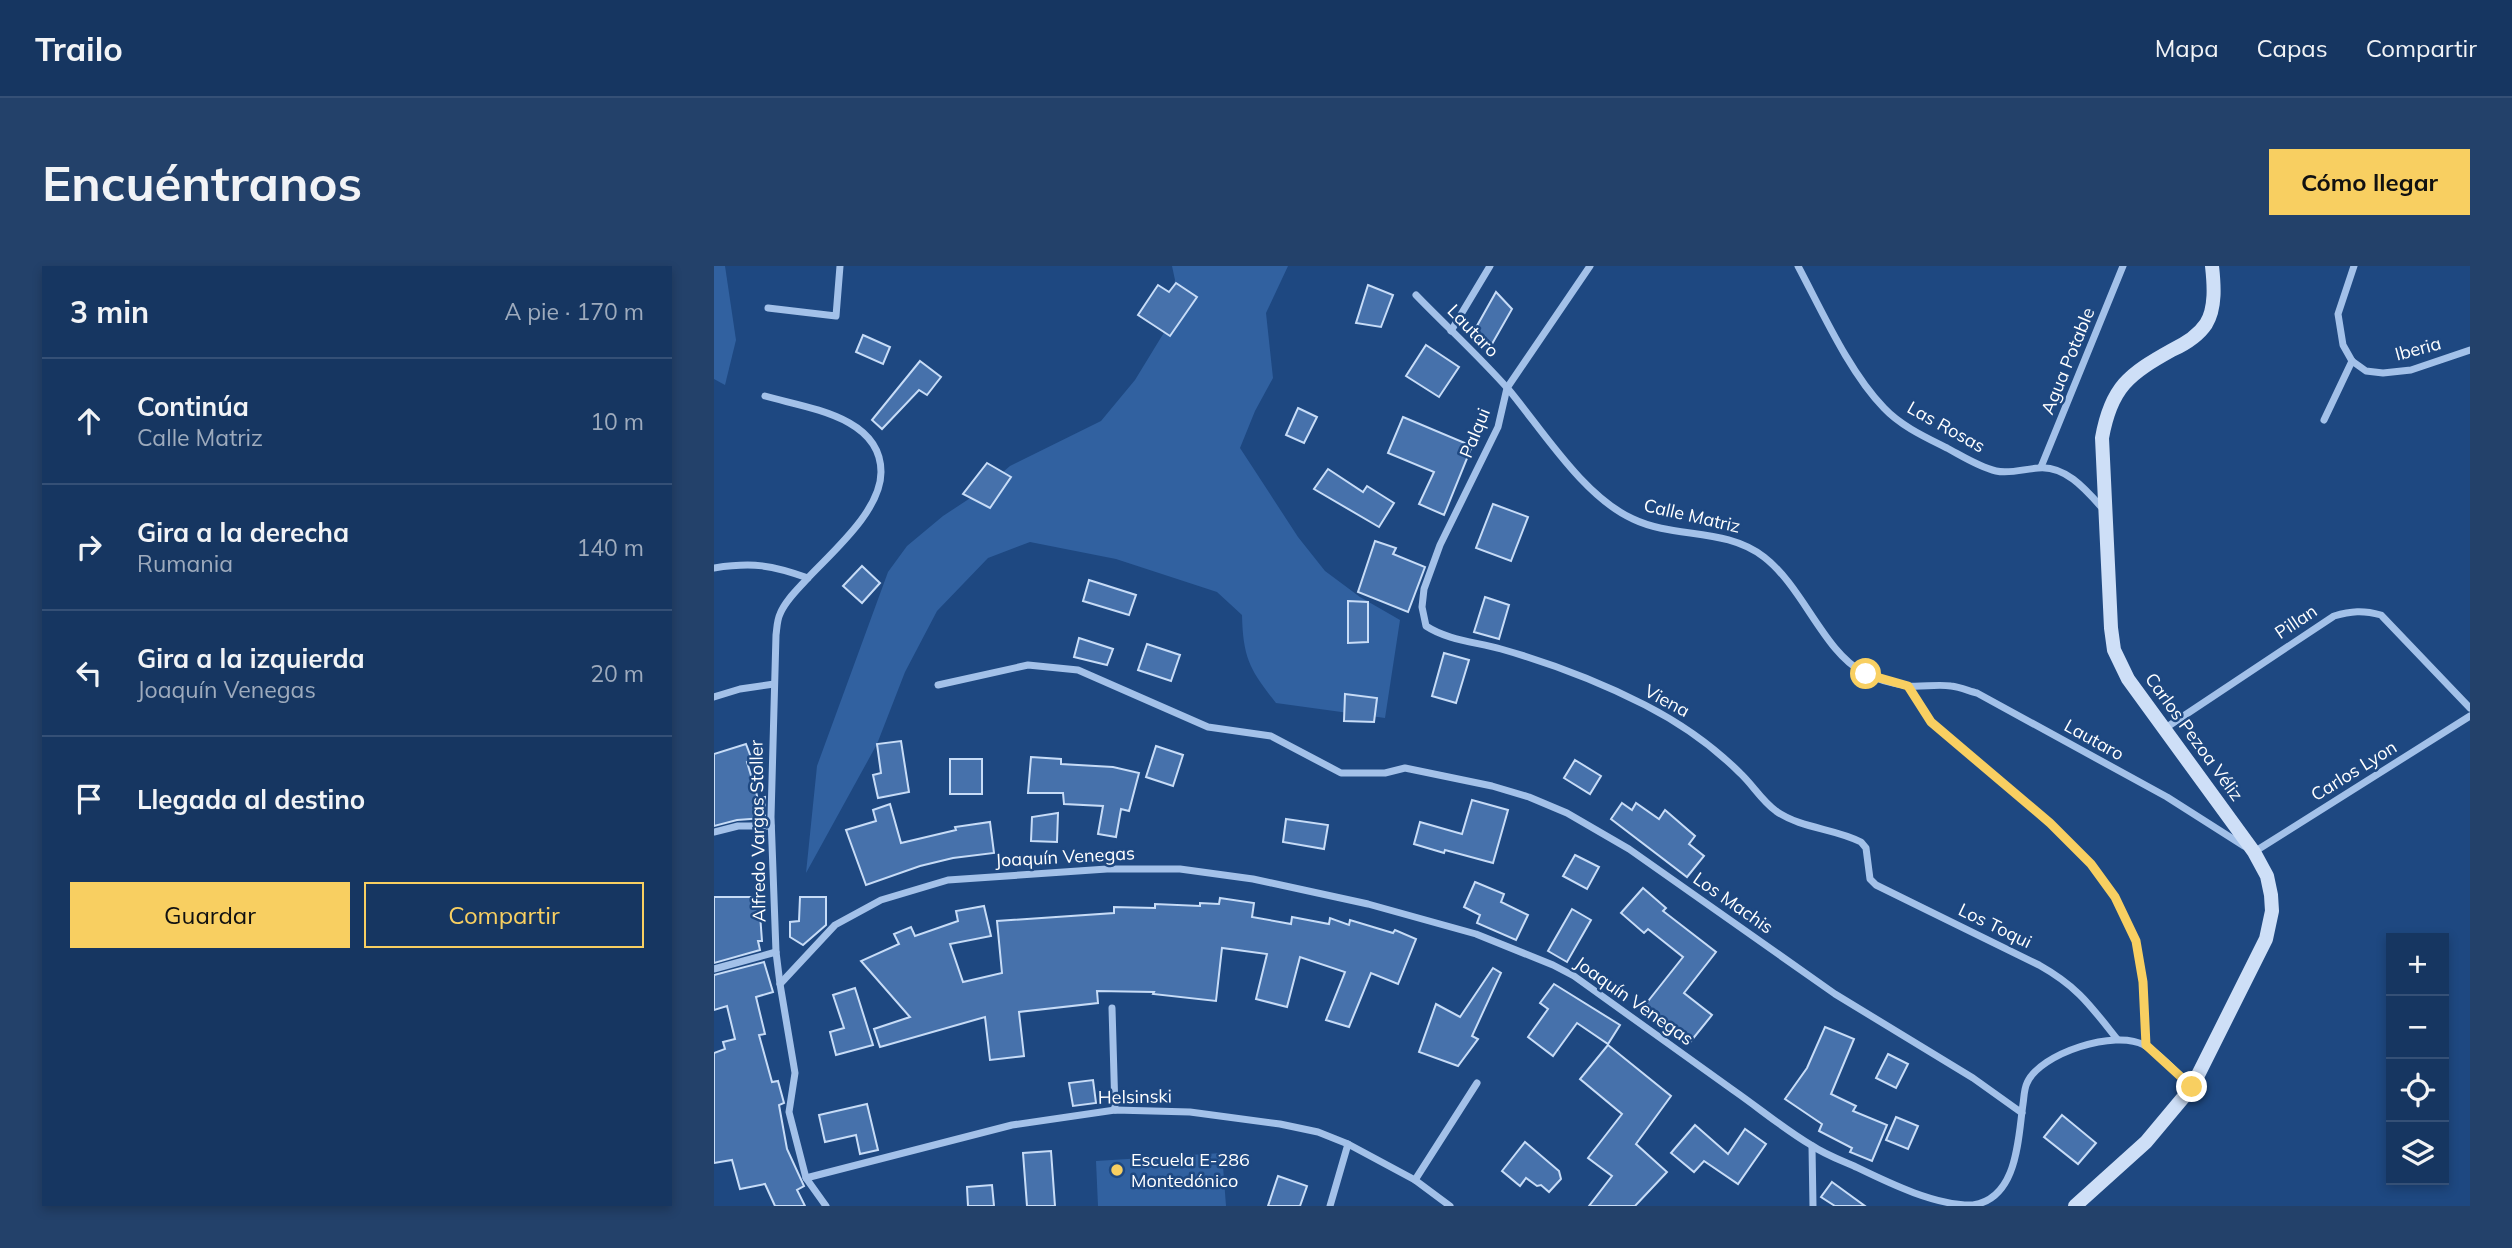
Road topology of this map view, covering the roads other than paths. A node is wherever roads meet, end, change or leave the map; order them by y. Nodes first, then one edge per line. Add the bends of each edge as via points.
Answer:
1 (840, 266) edge
2 (1490, 266) edge
3 (1590, 266) edge
4 (1798, 266) edge
5 (2123, 266) edge
6 (2212, 266) edge
7 (2354, 266) edge
8 (1416, 295) dead end
9 (768, 308) dead end
10 (1451, 331) junction
11 (2470, 350) edge
12 (2352, 361) junction
13 (1507, 388) junction
14 (765, 396) dead end
15 (2324, 420) dead end
16 (2041, 467) junction
17 (2104, 510) junction
18 (714, 568) edge
19 (808, 578) junction
20 (1426, 626) joint
21 (774, 684) junction
22 (938, 685) dead end
23 (1908, 686) junction
24 (714, 697) edge
25 (2470, 708) edge
26 (2470, 716) edge
27 (2163, 729) junction
28 (771, 826) junction
29 (714, 832) edge
30 (1866, 848) joint
31 (2254, 852) junction
32 (776, 952) junction
33 (714, 969) edge
34 (779, 984) junction
35 (1112, 1008) dead end
36 (2117, 1039) junction
37 (2146, 1045) junction
38 (1477, 1083) dead end
39 (2192, 1087) junction
40 (1115, 1110) junction
41 (2022, 1113) junction
42 (1348, 1144) junction
43 (1812, 1147) junction
44 (806, 1178) junction
45 (1415, 1180) junction
46 (826, 1206) edge
47 (1330, 1206) edge
48 (1450, 1206) edge
49 (1813, 1206) edge
50 (2075, 1206) edge

1 - 9 street via 836,316
2 - 10 street
3 - 13 street, Palqui
4 - 16 street, Las Rosas via 1840,343 1885,410 1915,432 1995,471
5 - 16 street, Agua Potable
6 - 17 main road, Carlos Pezoa Véliz via 2212,308 2207,322 2197,335 2132,376 2117,391 2106,413
7 - 12 street via 2338,314 2343,345
8 - 10 street, Lautaro
10 - 13 street, Lautaro
11 - 12 street, Iberia via 2411,370 2383,373 2366,372
12 - 15 street
13 - 20 street, Palqui via 1498,427 1440,545 1424,589
13 - 23 street, Calle Matriz via 1590,488 1611,505 1654,526 1744,543 1784,576 1846,662 1866,674
14 - 19 street, Alfredo Vargas Stoller via 831,414 856,427 879,452 881,481 876,500
16 - 17 street, Las Rosas via 2073,479
17 - 27 main road, Carlos Pezoa Véliz via 2115,650 2127,679
18 - 19 street via 758,564
19 - 21 street, Alfredo Vargas Stoller via 780,614
20 - 30 street, Viena via 1570,673 1645,705 1722,756 1777,812 1852,838
21 - 24 street
21 - 28 street, Alfredo Vargas Stoller
22 - 41 street, Los Machis via 1028,665 1078,670 1208,727 1271,736 1341,773 1405,768 1529,797 1629,849 1835,994 1973,1077
23 - 31 street, Lautaro via 1951,686 1977,693 2167,797
23 - 37 street via 1931,722 2050,823 2091,864 2115,897 2136,941
25 - 27 street, Pillan via 2381,615 2352,611 2334,616
26 - 31 street, Carlos Lyon
27 - 31 main road, Carlos Pezoa Véliz
28 - 29 street
28 - 32 street, Alfredo Vargas Stoller
30 - 36 street, Los Toqui via 1870,879 1876,885 2065,980
31 - 39 main road, Carlos Pezoa Véliz via 2271,895 2266,939
32 - 33 street
32 - 34 street, Alfredo Vargas Stoller
34 - 43 street, Joaquín Venegas via 835,925 881,900 948,880 1107,869 1180,869 1253,879 1476,934 1553,965
34 - 44 street, Alfredo Vargas Stoller via 795,1073 789,1112
35 - 40 street
36 - 37 street, Joaquín Venegas
36 - 41 street, Joaquín Venegas via 2083,1046 2039,1068 2027,1083
37 - 39 street
38 - 45 street
39 - 50 main road, Carlos Pezoa Véliz via 2147,1142
40 - 42 street, Helsinski via 1190,1112 1280,1124
40 - 44 street, Helsinski via 1012,1125
41 - 43 street, Joaquín Venegas via 2011,1172 1988,1200 1972,1205 1922,1198
42 - 45 street, Helsinski
42 - 47 street
43 - 49 street
44 - 46 street, Alfredo Vargas Stoller
45 - 48 street, Helsinski

